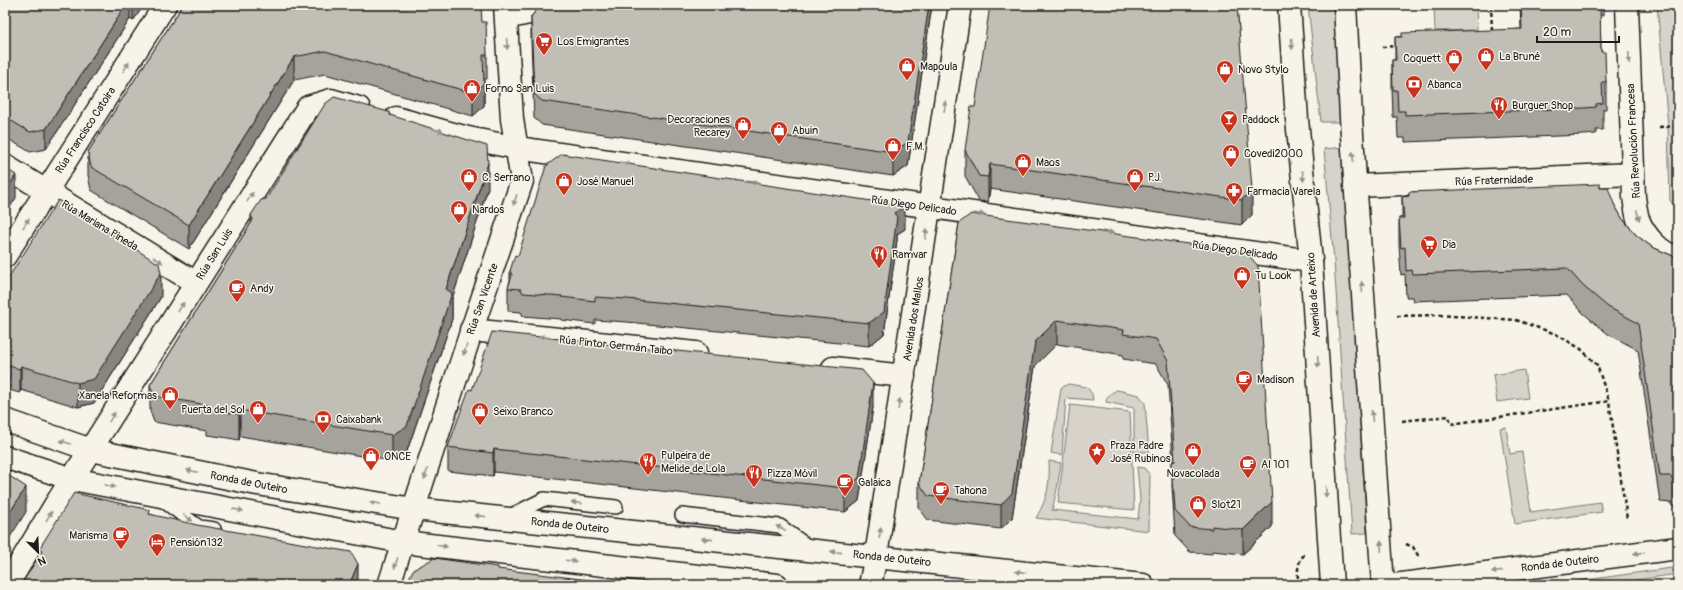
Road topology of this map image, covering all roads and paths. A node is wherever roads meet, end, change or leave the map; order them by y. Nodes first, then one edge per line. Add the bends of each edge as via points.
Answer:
1 (166, 5) edge
2 (566, 5) edge
3 (960, 5) edge
4 (1289, 5) edge
5 (1345, 5) edge
6 (1491, 5) edge
7 (1627, 5) edge
8 (506, 12) edge
9 (1492, 35) edge
10 (1402, 46) edge
11 (1382, 47) dead end
12 (1678, 126) edge
13 (1659, 127) dead end
14 (517, 148) junction
15 (5, 166) edge
16 (1632, 174) junction
17 (1355, 186) junction
18 (45, 191) junction
19 (930, 207) junction
20 (5, 256) edge
21 (1678, 257) edge
22 (1311, 261) junction
23 (196, 283) junction
24 (1397, 316) dead end
25 (472, 330) junction
26 (716, 356) edge
27 (811, 366) edge
28 (904, 376) junction
29 (1609, 400) junction
30 (5, 420) edge
31 (1402, 421) dead end
32 (91, 450) junction
33 (5, 457) edge
34 (72, 479) junction
35 (156, 495) junction
36 (616, 508) dead end
37 (414, 509) junction
38 (682, 515) dead end
39 (505, 519) junction
40 (1627, 519) dead end
41 (229, 532) edge
42 (403, 542) junction
43 (1678, 548) edge
44 (813, 550) junction
45 (1307, 552) dead end
46 (876, 556) junction
47 (7, 585) edge
48 (389, 585) edge
49 (777, 585) edge
50 (870, 585) edge
51 (1143, 585) edge
52 (1298, 585) edge
53 (1332, 585) edge
54 (1383, 585) edge
55 (1394, 585) edge

18 -> 1 street, Rúa Francisco Catoira
2 - 8 street
19 -> 3 street, Avenida dos Mallos
4 -> 22 street, Avenida de Arteixo
17 -> 5 street
6 - 9 path
7 -> 16 street, Rúa Revolución Francesa
8 -> 14 street, Rúa San Vicente via 512,119
10 - 11 path
12 - 13 path
14 -> 19 street, Rúa Diego Delicado
23 -> 14 street, Rúa San Luis via 308,107 331,100 468,138
14 -> 25 street, Rúa San Vicente via 522,181
15 - 18 street, Rúa Mariana Pineda
16 - 17 street, Rúa Fraternidade
16 -> 21 street, Rúa Revolución Francesa via 1638,219 1658,247 1673,257
54 -> 17 street
20 -> 18 street, Rúa Francisco Catoira
18 -> 23 street, Rúa Mariana Pineda
19 -> 22 street, Rúa Diego Delicado
28 -> 19 street, Avenida dos Mallos
22 -> 53 street, Avenida de Arteixo
32 -> 23 street, Rúa San Luis
24 - 29 path via 1439,315 1516,320 1556,334 1581,349 1598,365
26 -> 25 street, Rúa Pintor Germán Taibo
25 -> 37 street, Rúa San Vicente
27 - 28 street
46 -> 28 street, Avenida dos Mallos
29 - 31 path via 1451,424 1450,416
29 - 40 path
32 -> 30 street, Ronda de Outeiro
32 - 34 street, Rúa San Luis
37 -> 32 street, Ronda de Outeiro via 257,484
33 - 34 street
34 -> 35 street
47 -> 34 street, Rúa San Luis
35 -> 41 lane via 199,527
35 -> 42 street
36 -> 39 lane via 544,498
39 -> 37 street, Ronda de Outeiro
37 - 42 street, Rúa San Vicente
44 -> 38 lane via 780,526
44 -> 39 street, Ronda de Outeiro
42 -> 48 street, Rúa San Vicente
42 -> 49 street
43 -> 55 street, Ronda de Outeiro
46 -> 44 street, Ronda de Outeiro
45 - 52 path via 1298,566
46 - 50 street, Avenida dos Mallos
51 -> 46 street, Ronda de Outeiro

